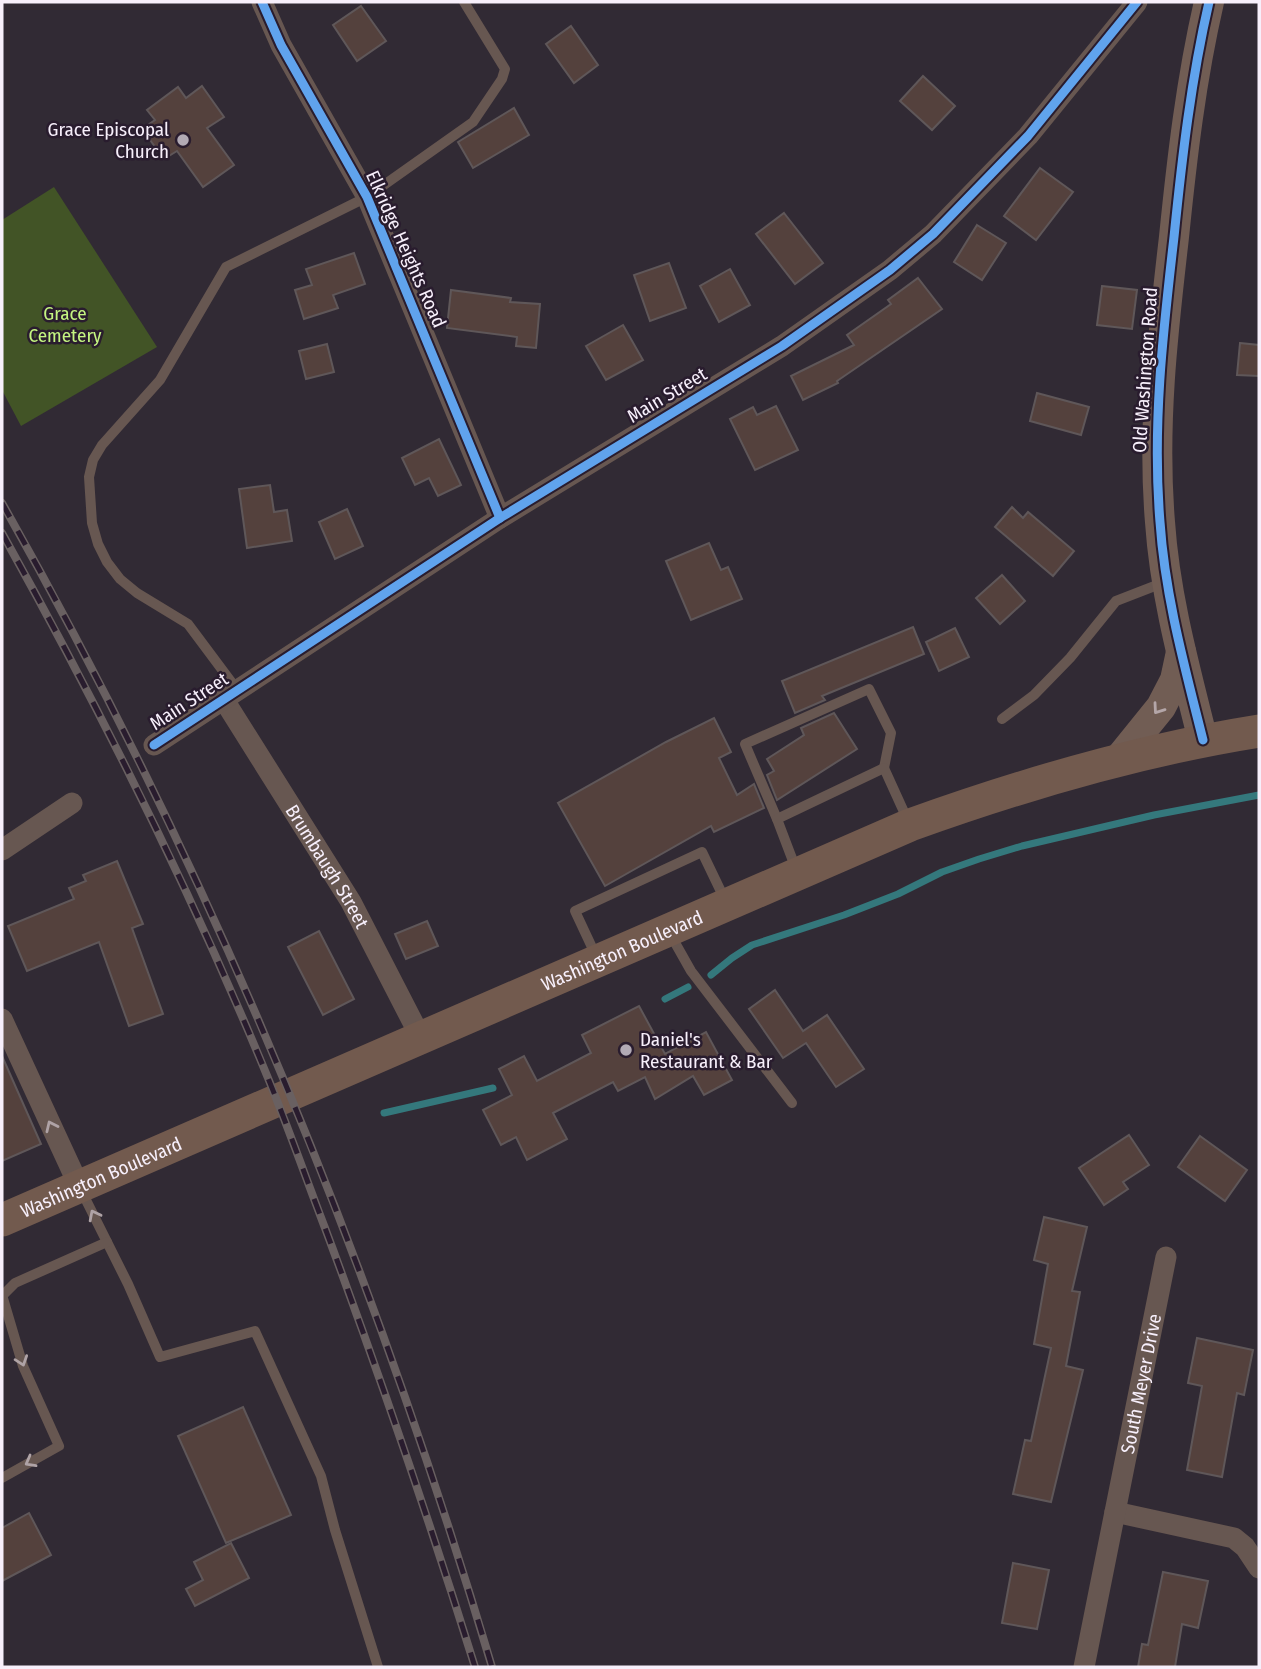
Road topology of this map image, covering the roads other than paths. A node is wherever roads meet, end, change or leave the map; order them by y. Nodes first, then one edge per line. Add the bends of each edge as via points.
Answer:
1 (262, 2) edge
2 (464, 2) edge
3 (1137, 2) edge
4 (1209, 2) edge
5 (367, 197) junction
6 (500, 518) junction
7 (1168, 581) junction
8 (1181, 652) junction
9 (231, 696) junction
10 (1002, 719) dead end
11 (1259, 731) edge
12 (1203, 740) junction
13 (154, 745) dead end
14 (1119, 759) junction
15 (884, 768) junction
16 (72, 803) dead end
17 (777, 819) junction
18 (910, 825) junction
19 (2, 850) edge
20 (797, 873) junction
21 (727, 904) junction
22 (668, 929) junction
23 (598, 960) junction
24 (2, 1019) edge
25 (421, 1038) junction
26 (792, 1103) dead end
27 (80, 1188) junction
28 (2, 1220) edge
29 (107, 1242) junction
30 (1166, 1257) dead end
31 (2, 1296) edge
32 (2, 1478) edge
33 (1115, 1512) junction
34 (1259, 1568) edge
35 (378, 1667) edge
36 (1084, 1667) edge

1 - 5 street, Elkridge Heights Road via 281,46
2 - 5 lane via 505,69 504,75 473,122
3 - 6 street, Main Street via 1028,136 933,234 890,270 782,346
4 - 7 street, Old Washington Road via 1188,106 1157,395 1159,512
5 - 6 street, Elkridge Heights Road
5 - 9 lane via 226,267 160,380 93,460 89,477 92,523 107,562 137,593 188,624
6 - 9 street, Main Street
7 - 8 street, Old Washington Road
7 - 10 lane via 1116,601 1043,686
8 - 12 street, Old Washington Road
8 -> 14 street, Old Washington Road via 1175,680 1161,707
9 - 13 street, Main Street
9 - 25 street, Brumbaugh Street via 351,902
11 - 12 main road, Washington Boulevard
12 - 14 main road, Washington Boulevard
14 - 18 main road, Washington Boulevard
15 - 17 lane
15 - 17 lane via 891,733 869,689 745,744
15 - 18 lane
16 - 19 street
17 - 20 lane
18 - 20 main road, Washington Boulevard
20 - 21 main road, Washington Boulevard
21 - 22 main road, Washington Boulevard
21 - 23 lane via 702,852 575,911
22 - 23 main road, Washington Boulevard
22 - 26 lane via 691,971
23 - 25 main road, Washington Boulevard
27 -> 24 street
25 - 27 main road, Washington Boulevard
27 - 28 main road, Washington Boulevard
29 -> 27 lane
29 - 31 lane via 15,1283
29 - 35 lane via 160,1357 255,1331 321,1476
30 - 33 street, South Meyer Drive
31 -> 32 lane via 23,1366 59,1446
33 - 34 street via 1234,1538
33 - 36 street, South Meyer Drive

